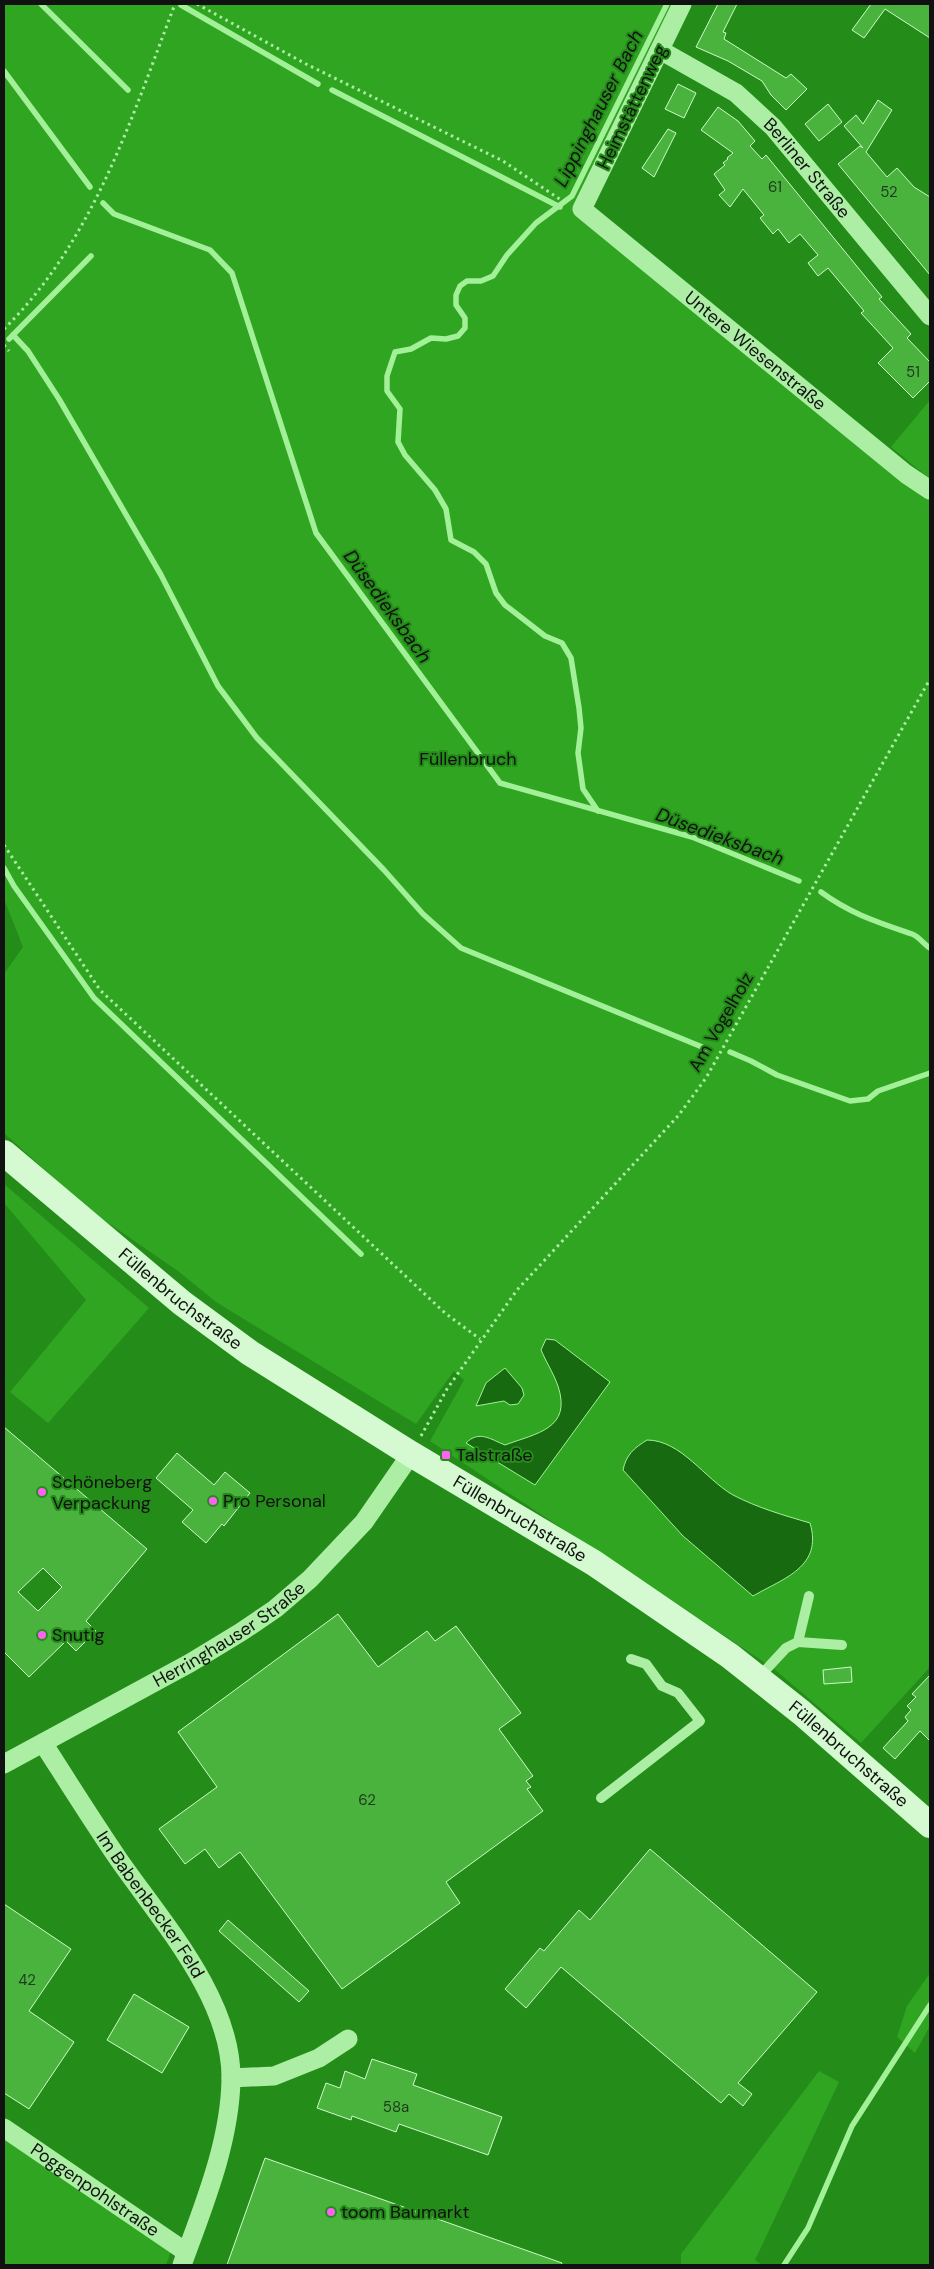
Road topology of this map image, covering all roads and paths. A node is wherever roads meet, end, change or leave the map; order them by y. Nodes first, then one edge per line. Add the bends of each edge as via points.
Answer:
1 (175, 4) edge
2 (197, 4) edge
3 (682, 4) edge
4 (660, 50) junction
5 (582, 209) junction
6 (930, 316) edge
7 (4, 329) edge
8 (4, 345) edge
9 (9, 351) dead end
10 (930, 490) edge
11 (930, 679) edge
12 (4, 845) edge
13 (4, 1153) edge
14 (480, 1339) junction
15 (411, 1454) junction
16 (809, 1596) dead end
17 (798, 1642) junction
18 (842, 1645) dead end
19 (631, 1659) dead end
20 (758, 1678) junction
21 (43, 1743) junction
22 (4, 1764) edge
23 (600, 1798) dead end
24 (930, 1825) edge
25 (348, 2040) dead end
26 (231, 2078) junction
27 (4, 2128) edge
28 (184, 2259) edge

1 - 7 path via 130,122 84,223 28,305
2 - 5 path via 306,64 504,161 565,203
3 - 4 street, Heimstättenweg
4 - 5 street, Heimstättenweg
4 - 6 street, Berliner Straße via 736,94 773,127
5 - 10 street, Untere Wiesenstraße via 906,474
8 - 9 path
11 - 14 path, Am Vogelholz via 706,1078 678,1116 516,1290
12 - 14 path via 100,990 445,1313
13 - 15 street, Füllenbruchstraße via 189,1309 250,1353
14 - 15 path, Am Vogelholz via 446,1389
15 - 20 street, Füllenbruchstraße via 594,1563
15 - 21 street, Herringhauser Straße via 364,1522 310,1579 275,1608 190,1663
16 - 17 lane
17 - 18 lane
17 - 20 lane via 786,1648
19 - 23 lane via 646,1664 662,1686 678,1692 700,1721
20 - 24 street, Füllenbruchstraße
21 - 22 street, Herringhauser Straße
21 - 26 street, Im Babenbecker Feld via 213,2002 224,2032
25 - 26 street via 320,2058 281,2074
26 - 28 street, Im Babenbecker Feld via 225,2130
27 - 28 street, Poggenpohlstraße

